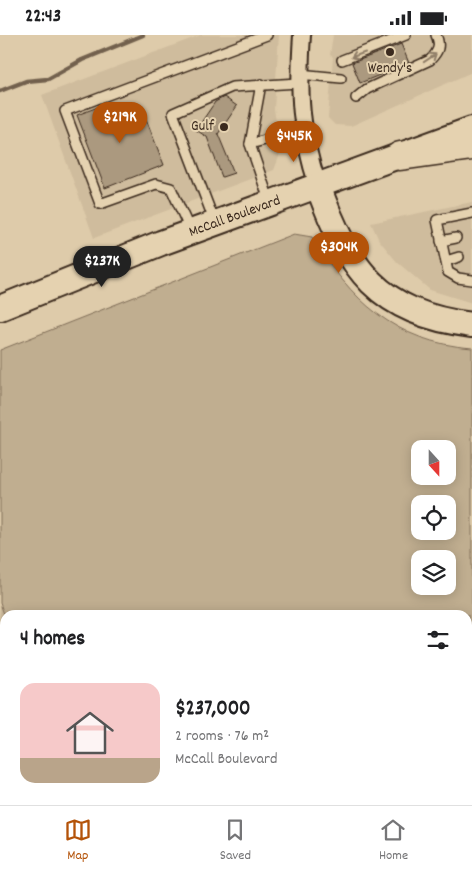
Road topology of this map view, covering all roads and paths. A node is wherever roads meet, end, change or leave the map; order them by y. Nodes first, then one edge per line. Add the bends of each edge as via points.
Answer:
1 (267, 35) edge
2 (302, 35) edge
3 (406, 35) edge
4 (436, 35) edge
5 (342, 59) dead end
6 (341, 78) dead end
7 (299, 79) junction
8 (261, 84) junction
9 (356, 98) dead end
10 (472, 129) edge
11 (303, 130) junction
12 (250, 144) junction
13 (472, 146) edge
14 (400, 156) junction
15 (318, 186) junction
16 (270, 204) junction
17 (472, 213) edge
18 (216, 224) junction
19 (191, 233) junction
20 (456, 238) dead end
21 (442, 241) junction
22 (459, 257) dead end
23 (446, 261) junction
24 (472, 280) edge
25 (0, 308) edge
26 (472, 325) edge

1 - 19 lane via 65,111 100,204 156,184 171,188
2 - 7 street
3 -> 5 lane
9 -> 4 lane via 367,89 430,60 437,53
6 - 7 lane
7 - 8 lane
7 - 11 street
8 - 12 lane
8 - 18 lane via 232,87 173,113
10 - 14 main road, McCall Boulevard
11 - 12 lane
11 - 15 street
12 - 16 lane
13 - 14 highway
14 - 15 main road, McCall Boulevard
15 - 16 main road, McCall Boulevard
15 - 26 main road via 344,246 369,281 386,297 415,313
16 - 18 main road, McCall Boulevard
17 - 21 lane via 437,220
18 - 19 main road, McCall Boulevard
19 - 25 main road, McCall Boulevard
20 - 21 lane
21 - 23 lane
22 - 23 lane
23 - 24 lane via 448,272 458,278

